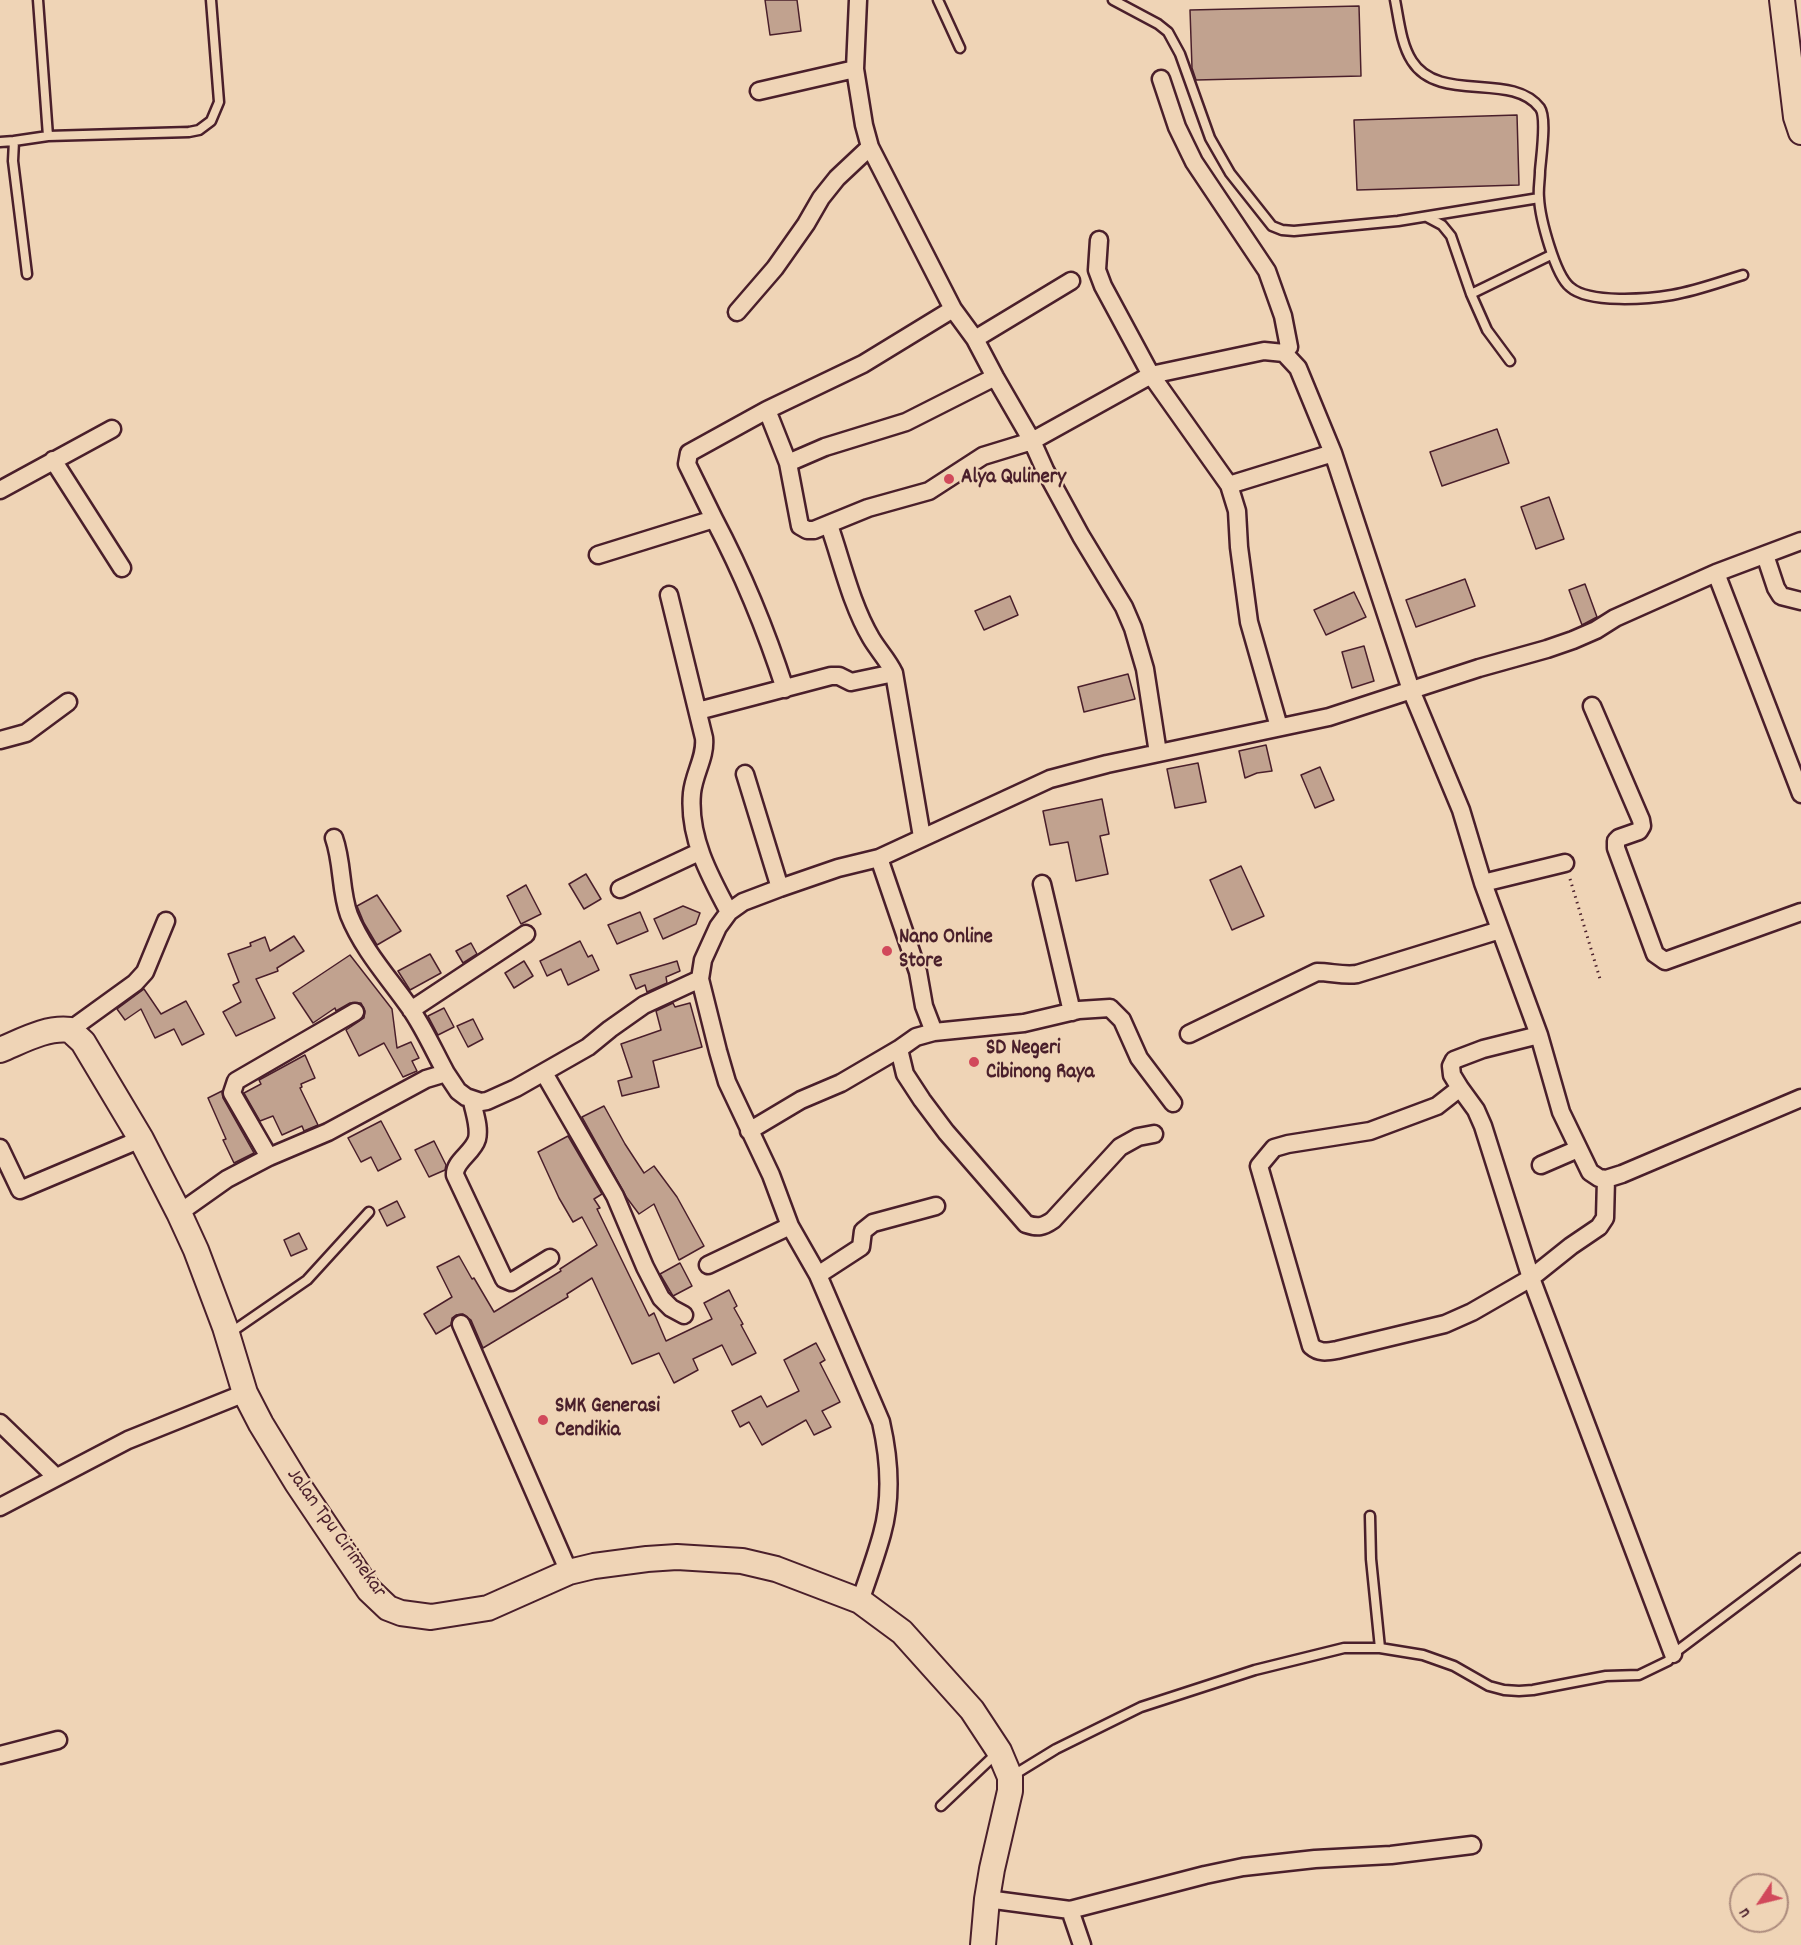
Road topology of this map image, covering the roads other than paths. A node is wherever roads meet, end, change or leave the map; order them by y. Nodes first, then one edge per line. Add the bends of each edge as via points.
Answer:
1 (38, 0) edge
2 (211, 0) edge
3 (858, 0) edge
4 (938, 0) edge
5 (1113, 0) edge
6 (1395, 0) edge
7 (1782, 0) edge
8 (960, 48) dead end
9 (855, 69) junction
10 (1161, 79) dead end
11 (759, 91) dead end
12 (1801, 132) edge
13 (48, 136) junction
14 (14, 141) junction
15 (0, 142) edge
16 (870, 147) junction
17 (1539, 198) junction
18 (1427, 217) junction
19 (1099, 240) dead end
20 (1551, 255) junction
21 (27, 274) dead end
22 (1743, 275) dead end
23 (1071, 281) dead end
24 (1471, 294) junction
25 (953, 309) junction
26 (737, 312) dead end
27 (975, 339) junction
28 (1284, 353) junction
29 (1510, 361) dead end
30 (1151, 375) junction
31 (995, 377) junction
32 (767, 410) junction
33 (112, 429) dead end
34 (1032, 441) junction
35 (1333, 453) junction
36 (53, 460) junction
37 (788, 463) junction
38 (1229, 485) junction
39 (0, 490) edge
40 (714, 519) junction
41 (829, 525) junction
42 (1801, 541) edge
43 (598, 555) dead end
44 (1765, 555) junction
45 (122, 568) dead end
46 (1716, 573) junction
47 (669, 595) dead end
48 (1801, 601) edge
49 (894, 673) junction
50 (785, 689) junction
51 (1411, 690) junction
52 (68, 702) dead end
53 (1592, 705) dead end
54 (698, 711) junction
55 (1279, 727) junction
56 (0, 740) edge
57 (1158, 753) junction
58 (746, 774) dead end
59 (1801, 794) edge
60 (922, 837) junction
61 (334, 838) dead end
62 (699, 852) junction
63 (879, 858) junction
64 (1564, 863) road end
65 (1483, 883) junction
66 (1042, 884) dead end
67 (780, 888) junction
68 (620, 889) dead end
69 (729, 912) junction
70 (1801, 912) edge
71 (166, 921) dead end
72 (1500, 930) junction
73 (526, 934) dead end
74 (700, 979) junction
75 (411, 1010) junction
76 (355, 1012) dead end
77 (1072, 1012) junction
78 (70, 1030) junction
79 (934, 1032) junction
80 (1189, 1034) dead end
81 (1539, 1035) junction
82 (899, 1049) junction
83 (0, 1050) edge
84 (446, 1073) junction
85 (544, 1073) junction
86 (1460, 1088) junction
87 (1801, 1098) edge
88 (472, 1101) junction
89 (1173, 1103) dead end
90 (749, 1131) junction
91 (1155, 1134) dead end
92 (141, 1139) junction
93 (0, 1148) edge
94 (1578, 1149) junction
95 (269, 1157) junction
96 (1541, 1165) dead end
97 (1606, 1179) junction
98 (936, 1206) dead end
99 (369, 1212) dead end
100 (178, 1213) junction
101 (790, 1226) junction
102 (550, 1258) dead end
103 (708, 1266) dead end
104 (818, 1275) junction
105 (1531, 1278) junction
106 (684, 1315) dead end
107 (461, 1324) dead end
108 (227, 1335) junction
109 (245, 1393) junction
110 (0, 1423) edge
111 (56, 1476) junction
112 (0, 1507) edge
113 (1370, 1516) dead end
114 (1801, 1558) edge
115 (569, 1572) junction
116 (860, 1601) junction
117 (1380, 1648) junction
118 (1673, 1654) junction
119 (58, 1740) dead end
120 (999, 1751) junction
121 (0, 1755) edge
122 (1009, 1791) junction
123 (941, 1806) dead end
124 (1472, 1845) dead end
125 (987, 1899) junction
126 (1070, 1910) junction
127 (983, 1945) edge
128 (1082, 1945) edge

1 - 13 lane
2 - 13 lane via 219,102 211,122 189,132
3 - 9 street
4 - 8 lane
5 - 18 lane via 1168,32 1180,54 1210,138 1230,173 1272,226 1294,231
6 - 17 lane via 1405,45 1421,72 1435,82 1507,90 1530,98 1541,110
7 - 12 street
9 - 11 street
9 - 16 street
10 - 28 street via 1194,162 1267,271 1288,340 1289,347
13 - 14 lane
14 - 15 lane
14 - 21 lane
16 - 25 street
16 - 26 street via 837,178 774,268
17 - 18 lane
17 - 20 lane
18 - 24 lane via 1442,225 1451,236
19 - 30 street via 1097,270 1103,286
20 - 22 lane via 1569,287 1585,295 1610,299 1673,295
20 - 24 lane
23 - 27 street
24 - 29 lane via 1487,330
25 - 27 street
25 - 32 street via 863,364
27 - 31 street
28 - 30 street via 1264,351
28 - 35 street via 1298,368
30 - 34 street
30 - 38 street
31 - 34 street
31 - 37 street via 906,422
32 - 37 street
32 - 40 street via 689,453 689,469
33 - 36 street
34 - 41 street via 983,456 924,493 867,508
34 - 57 street via 1133,628 1145,669
35 - 38 street
35 - 51 street
36 - 39 street
36 - 45 street
37 - 41 street via 800,526 807,530
38 - 55 street via 1237,511 1249,622
40 - 43 street
40 - 50 street via 768,635
41 - 49 street via 867,629
42 - 44 street
44 - 46 street
44 - 48 street via 1781,596
46 - 51 street via 1573,640
46 - 59 street
47 - 54 street
49 - 50 street via 851,682 831,676
49 - 60 street
50 - 54 street
51 - 55 street via 1329,717
51 - 65 street via 1461,810
52 - 56 street via 26,733
53 - 70 street via 1641,820 1639,831 1619,838 1616,848 1655,954 1665,961
54 - 62 street via 705,748 694,782 692,809
55 - 57 street
57 - 60 street via 1050,779
58 - 67 street
60 - 63 street
61 - 75 street via 348,912 356,931
62 - 68 street
62 - 69 street
63 - 67 street
63 - 79 street
64 - 65 street
65 - 72 street
66 - 77 street
67 - 69 street via 743,902
69 - 74 street via 703,960
71 - 78 street via 145,972 135,984
72 - 80 street via 1357,974 1317,972
72 - 81 street
73 - 75 street
74 - 85 street via 644,1005 588,1047
74 - 90 street via 727,1082
75 - 84 street
76 - 95 street via 236,1080 232,1093
77 - 79 street via 1024,1023
77 - 89 street via 1097,1008 1116,1012 1139,1058
78 - 83 street via 47,1031
78 - 92 street, Jalan Tpu Cirimekar via 83,1042
79 - 82 street via 916,1037
81 - 86 street via 1458,1058 1450,1066
81 - 94 street via 1561,1112
82 - 90 street
82 - 91 street via 905,1074 946,1132 1026,1224 1034,1227 1043,1227 1053,1220 1120,1147 1138,1137
84 - 88 street via 458,1091
84 - 95 street via 426,1079 328,1132
85 - 88 street via 487,1101
85 - 106 street via 615,1196 661,1298
86 - 105 street via 1484,1126
86 - 105 street via 1437,1106 1370,1131 1274,1148 1259,1166 1308,1340 1316,1350 1325,1352 1445,1324
87 - 97 street
88 - 102 street via 477,1139 457,1165 455,1175 504,1279 511,1282
90 - 101 street
92 - 93 street via 20,1190
92 - 100 street, Jalan Tpu Cirimekar
94 - 96 street
94 - 97 street via 1590,1172
95 - 100 street
97 - 105 street via 1605,1218 1599,1227
98 - 104 street via 873,1224 863,1231 861,1247
99 - 108 lane via 307,1280
100 - 108 street, Jalan Tpu Cirimekar
101 - 103 street
101 - 104 street
104 - 116 street via 881,1422 886,1447 883,1532
105 - 118 street
107 - 115 street
108 - 109 street, Jalan Tpu Cirimekar
109 - 111 street via 128,1440
109 - 115 street, Jalan Tpu Cirimekar via 297,1483 369,1590 388,1608 431,1617 488,1608
110 - 111 street
111 - 112 street
113 - 117 lane
114 - 118 lane
115 - 116 street, Jalan Tpu Cirimekar via 677,1557 742,1561 776,1569
116 - 120 street, Jalan Tpu Cirimekar via 913,1644 972,1710
117 - 118 lane via 1423,1655 1454,1666 1489,1686 1519,1691 1606,1676 1639,1675 1668,1661
117 - 122 lane via 1344,1648 1254,1670 1140,1707 1056,1749
119 - 121 street
120 - 122 street, Jalan Tpu Cirimekar
120 - 123 lane
122 - 125 street
124 - 126 street via 1244,1868
125 - 126 street
125 - 127 street
126 - 128 street

